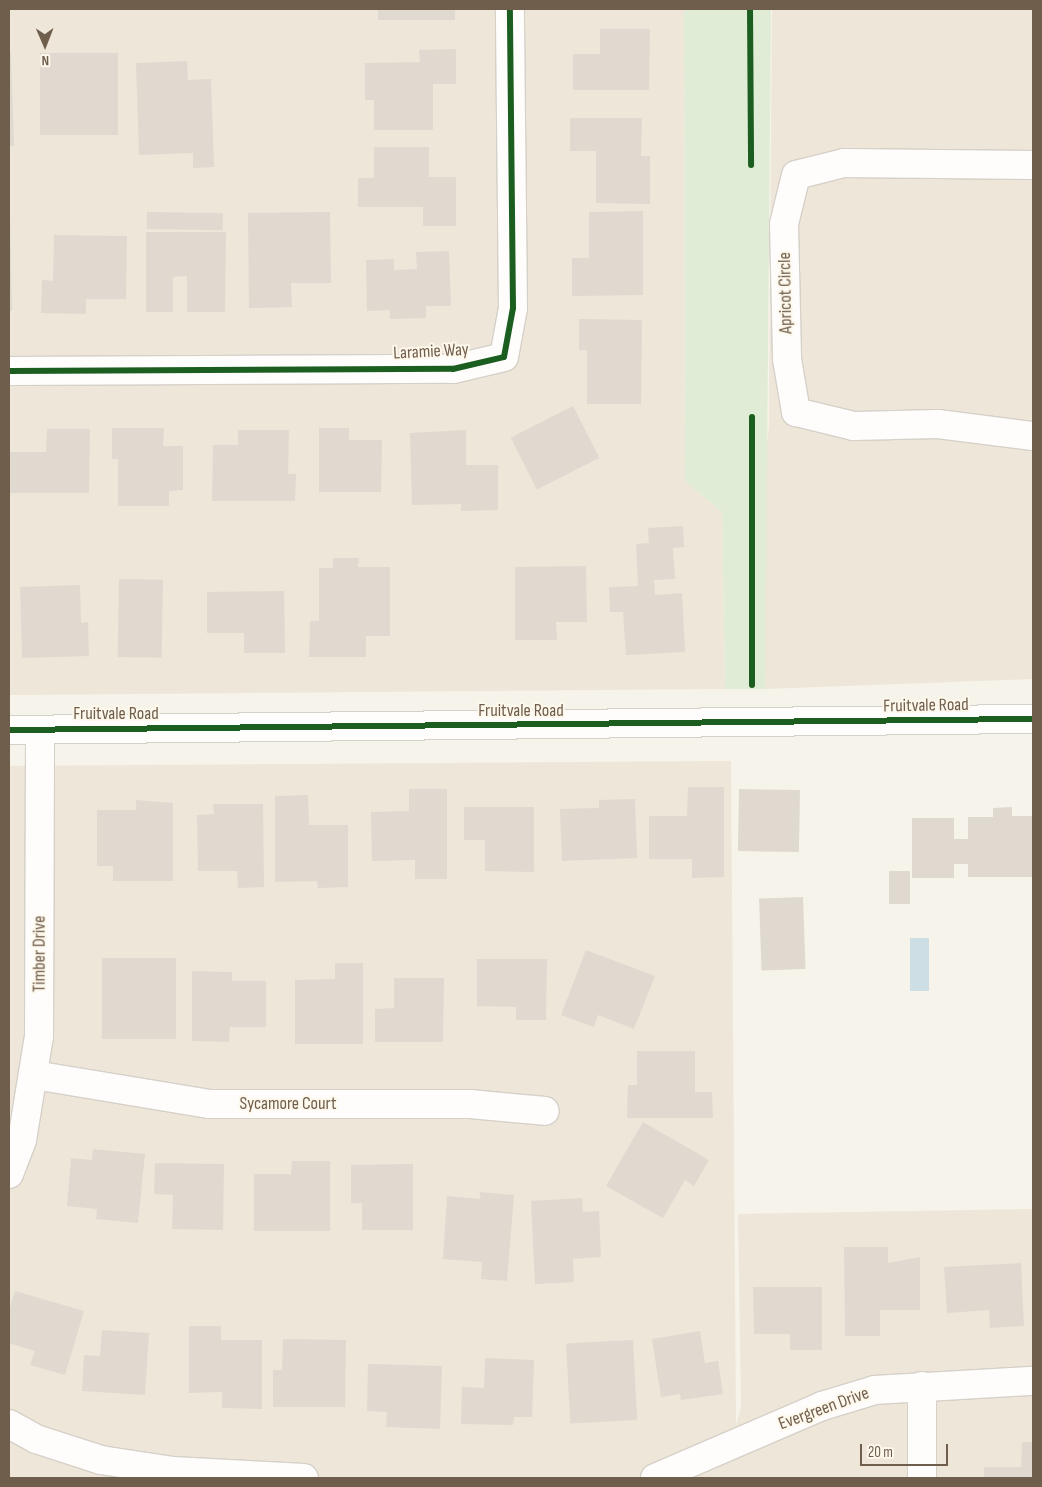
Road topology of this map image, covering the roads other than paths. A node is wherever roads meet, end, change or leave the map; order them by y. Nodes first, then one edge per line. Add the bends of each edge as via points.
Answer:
1 (510, 9) edge
2 (1033, 165) edge
3 (9, 371) edge
4 (1033, 436) edge
5 (1033, 720) edge
6 (9, 730) edge
7 (40, 730) junction
8 (34, 1076) junction
9 (545, 1110) dead end
10 (9, 1174) edge
11 (1033, 1381) edge
12 (922, 1386) junction
13 (9, 1424) edge
14 (173, 1475) edge
15 (304, 1478) edge
16 (655, 1478) edge
17 (922, 1478) edge

1 - 3 street, Laramie Way via 513,308 504,357 453,369
2 - 4 street, Apricot Circle via 844,164 824,168 796,175 784,224 787,359 796,412 854,426 938,424
5 - 7 street, Fruitvale Road
6 - 7 street, Fruitvale Road
7 - 8 street, Timber Drive via 39,1036
8 - 9 street, Sycamore Court via 209,1104 470,1104
8 - 10 street, Timber Drive via 22,1140
11 - 12 street, Evergreen Drive
12 - 16 street, Evergreen Drive via 875,1390 822,1406
12 - 17 street
13 - 14 street via 36,1439 101,1460
14 - 15 street

